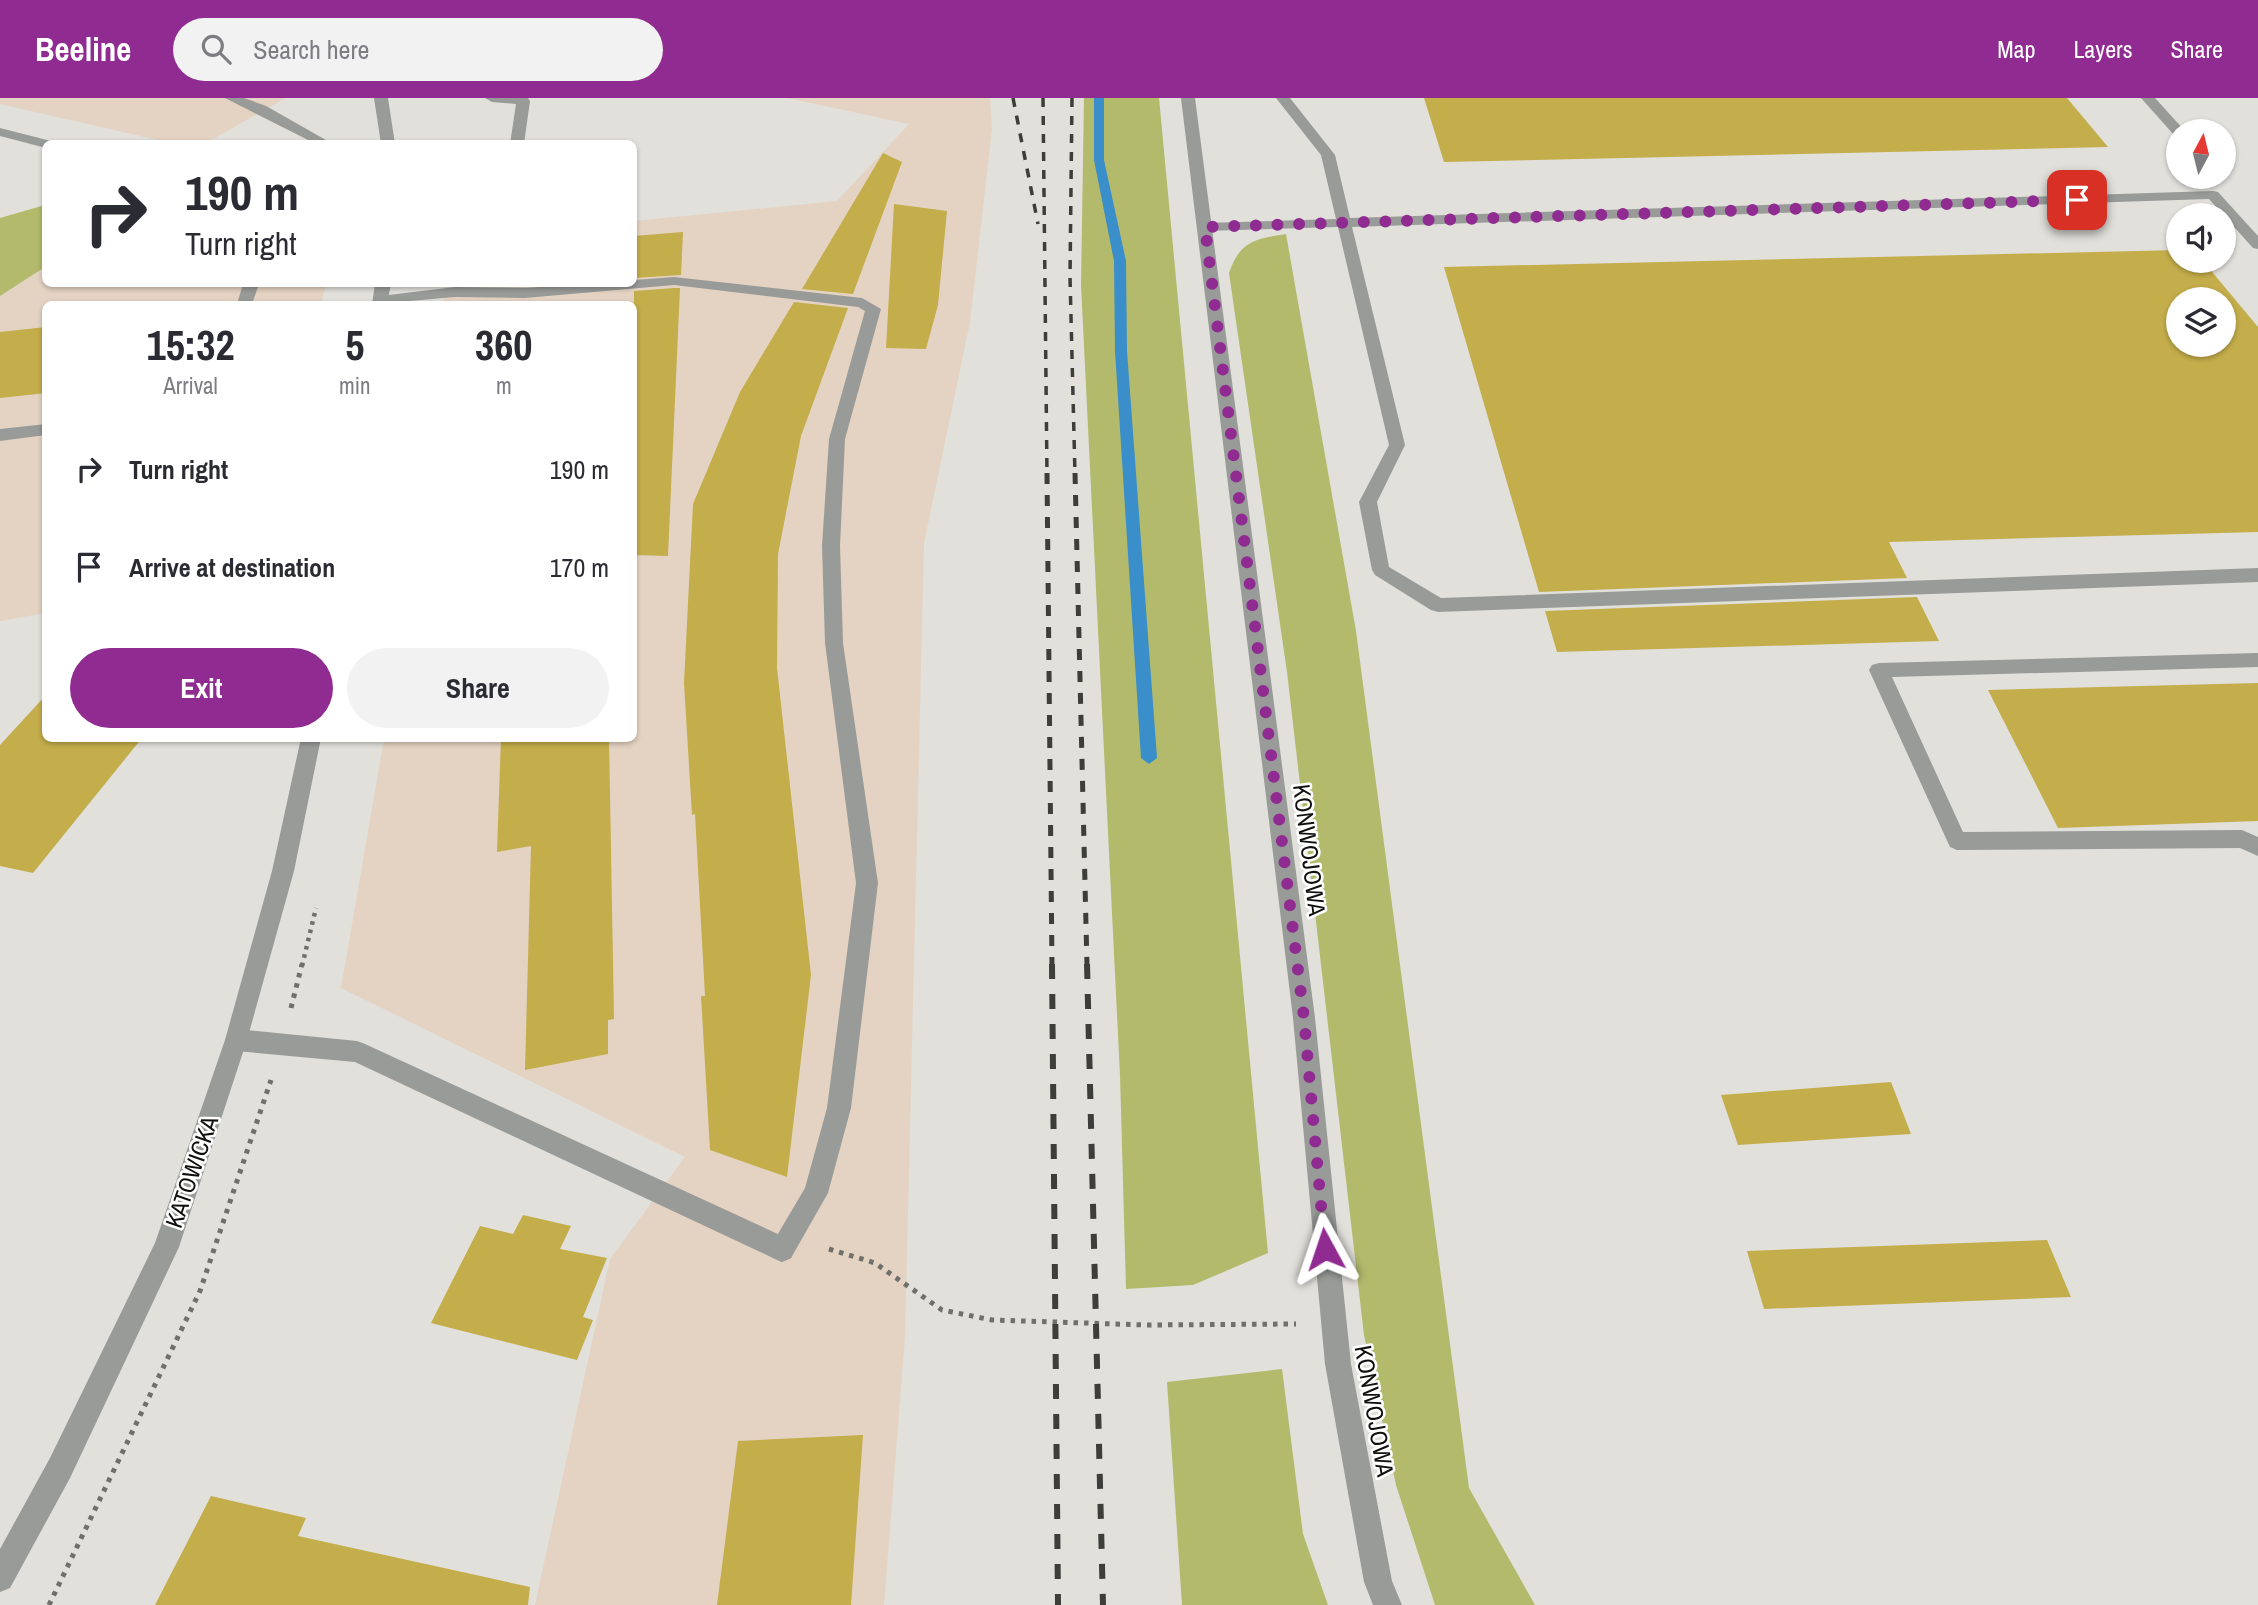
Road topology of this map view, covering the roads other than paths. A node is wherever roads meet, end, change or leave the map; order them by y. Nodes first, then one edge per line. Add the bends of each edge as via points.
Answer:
1 (232, 98) edge
2 (381, 98) edge
3 (492, 98) edge
4 (1188, 98) edge
5 (1283, 98) edge
6 (2148, 98) edge
7 (2167, 119) edge
8 (0, 132) edge
9 (319, 140) edge
10 (387, 140) edge
11 (518, 140) edge
12 (42, 144) edge
13 (2213, 189) edge
14 (2213, 195) junction
15 (1342, 225) junction
16 (1205, 227) junction
17 (2258, 245) edge
18 (637, 284) edge
19 (600, 287) edge
20 (381, 296) edge
21 (42, 430) edge
22 (0, 435) edge
23 (2258, 575) edge
24 (2258, 660) edge
25 (310, 742) edge
26 (2258, 847) edge
27 (236, 1040) junction
28 (0, 1578) edge
29 (1388, 1605) edge

1 - 9 street
2 - 10 street
3 - 11 street via 523,101
4 - 16 street, KONWOJOWA
5 - 15 street via 1328,155
6 - 7 street
8 - 12 street
13 - 14 street
14 - 15 street
14 - 17 street
15 - 16 street
15 - 23 street via 1397,445 1368,502 1381,570 1438,605
16 - 29 street, KONWOJOWA via 1304,1018 1338,1364 1378,1582
18 - 27 street via 674,281 862,303 873,309 837,439 831,546 834,643 867,883 839,1108 816,1193 782,1249 357,1052
19 - 20 street
21 - 22 street
24 - 26 street via 1879,670 1957,841 2242,839
25 - 27 street, KATOWICKA via 282,871
27 - 28 street, KATOWICKA via 166,1247 60,1468

